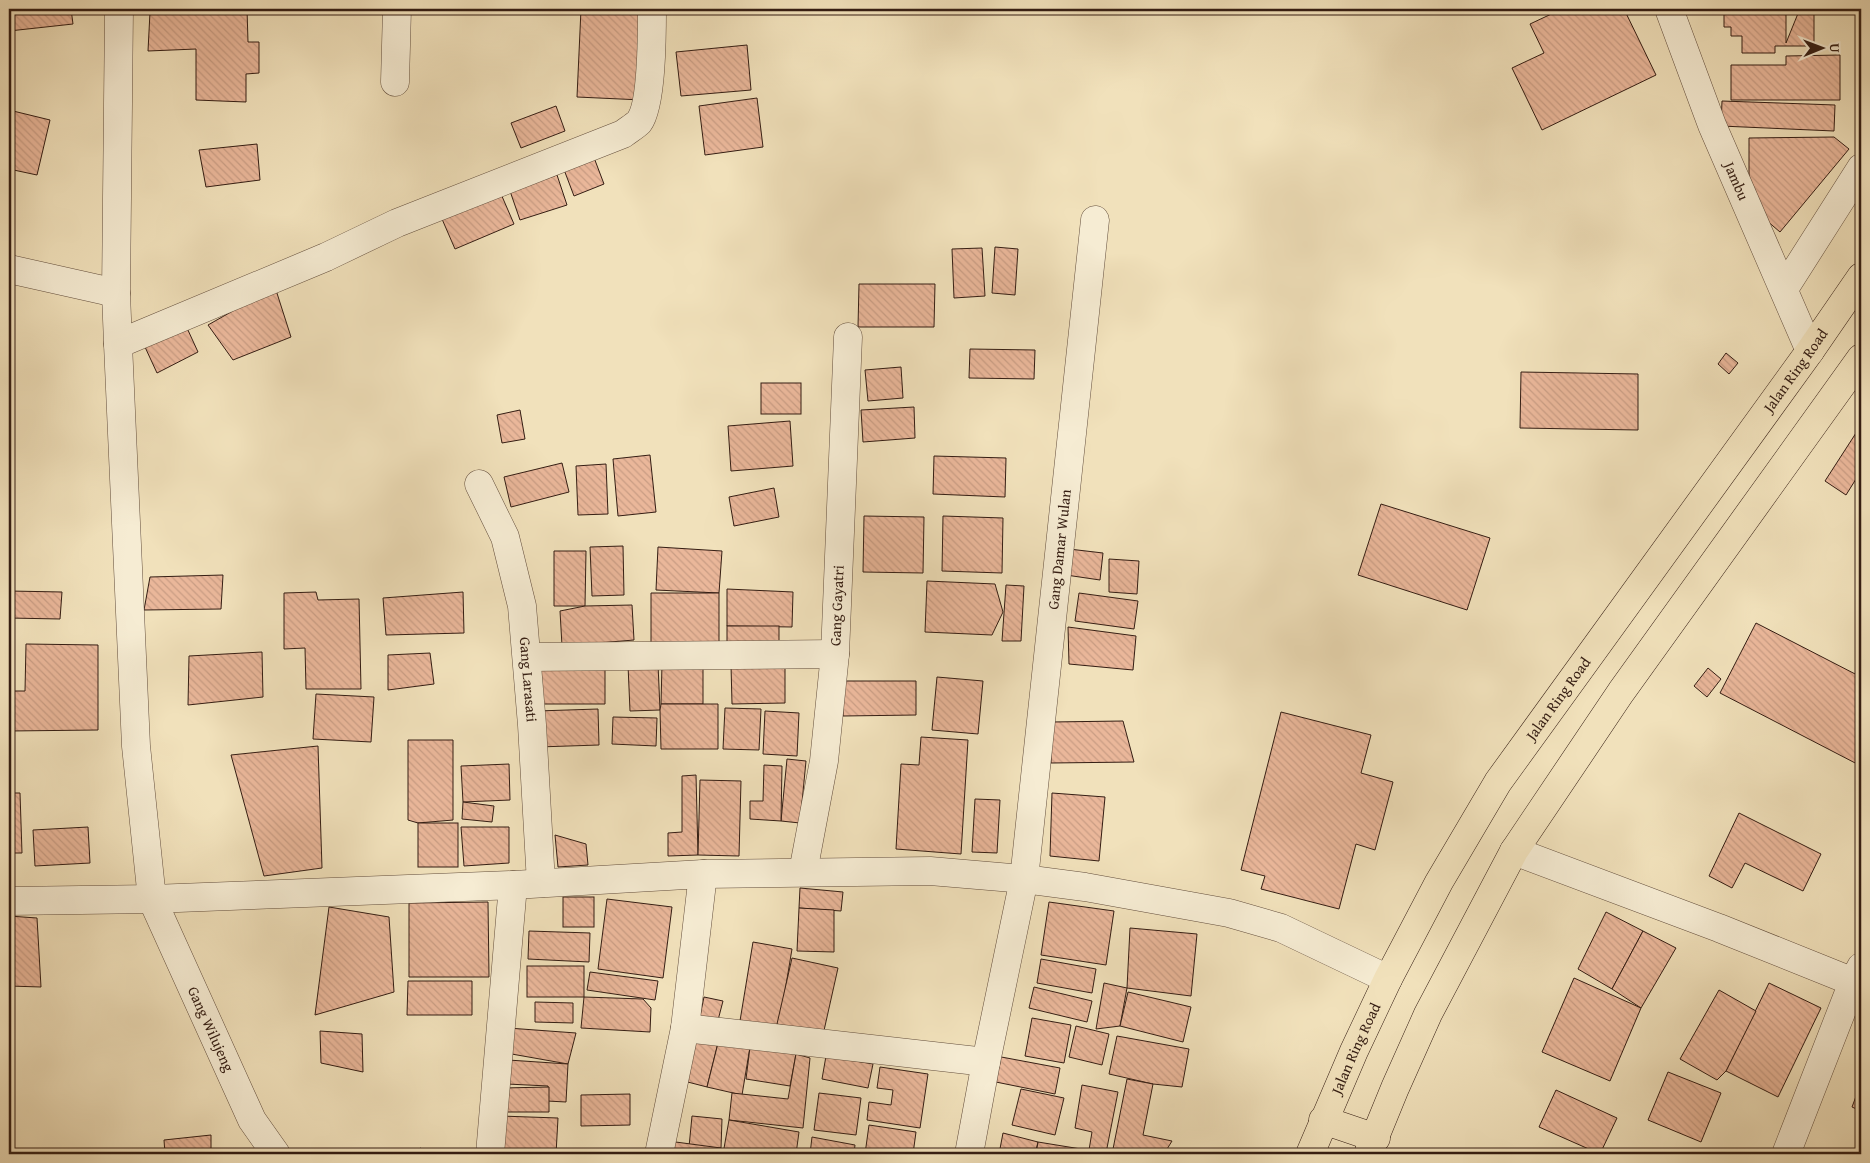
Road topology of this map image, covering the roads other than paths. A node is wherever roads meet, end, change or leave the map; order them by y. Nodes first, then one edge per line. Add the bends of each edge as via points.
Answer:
1 (119, 9) edge
2 (397, 9) edge
3 (652, 9) edge
4 (1669, 9) edge
5 (395, 82) dead end
6 (1861, 168) edge
7 (1095, 220) dead end
8 (9, 269) edge
9 (1861, 277) edge
10 (1784, 289) junction
11 (116, 293) junction
12 (848, 337) dead end
13 (118, 344) junction
14 (1810, 351) junction
15 (1861, 358) edge
16 (479, 484) dead end
17 (835, 654) junction
18 (527, 657) junction
19 (1514, 851) junction
20 (803, 872) junction
21 (703, 874) junction
22 (1024, 879) junction
23 (541, 883) junction
24 (514, 885) junction
25 (152, 899) junction
26 (9, 901) edge
27 (1859, 978) edge
28 (1388, 979) junction
29 (685, 1028) junction
30 (986, 1062) junction
31 (1323, 1120) junction
32 (1372, 1146) edge
33 (276, 1154) edge
34 (490, 1154) edge
35 (659, 1154) edge
36 (969, 1154) edge
37 (1310, 1154) edge
38 (1786, 1154) edge

1 - 11 street, Gang Wilujeng
2 - 5 street
3 - 13 street via 646,103 639,121 623,134 397,223 326,257
4 - 10 street, Jambu via 1712,125
6 - 10 street
7 - 22 street, Gang Damar Wulan
8 - 11 street
9 - 14 highway, Jalan Ring Road
10 - 14 street, Jambu
11 - 13 street, Gang Wilujeng
12 - 17 street, Gang Gayatri
13 - 25 street, Gang Wilujeng via 136,746
14 - 28 highway, Jalan Ring Road via 1498,782
15 - 19 highway via 1626,684
16 - 18 street, Gang Larasati via 505,537 522,606
17 - 18 street
17 - 20 street, Gang Gayatri via 824,761
18 - 23 street, Gang Larasati
19 - 27 street
19 - 32 highway via 1428,1014
20 - 21 street
20 - 22 street via 930,871
21 - 23 street
21 - 29 street
22 - 28 street via 1228,913 1281,928
22 - 30 street, Gang Damar Wulan
23 - 24 street
24 - 25 street
24 - 34 street
25 - 26 street
25 - 33 street, Gang Wilujeng via 252,1120
27 - 38 street
28 - 31 highway, Jalan Ring Road
29 - 30 street
29 - 35 street
30 - 36 street, Gang Damar Wulan
31 - 32 highway
31 - 37 highway, Jalan Ring Road

